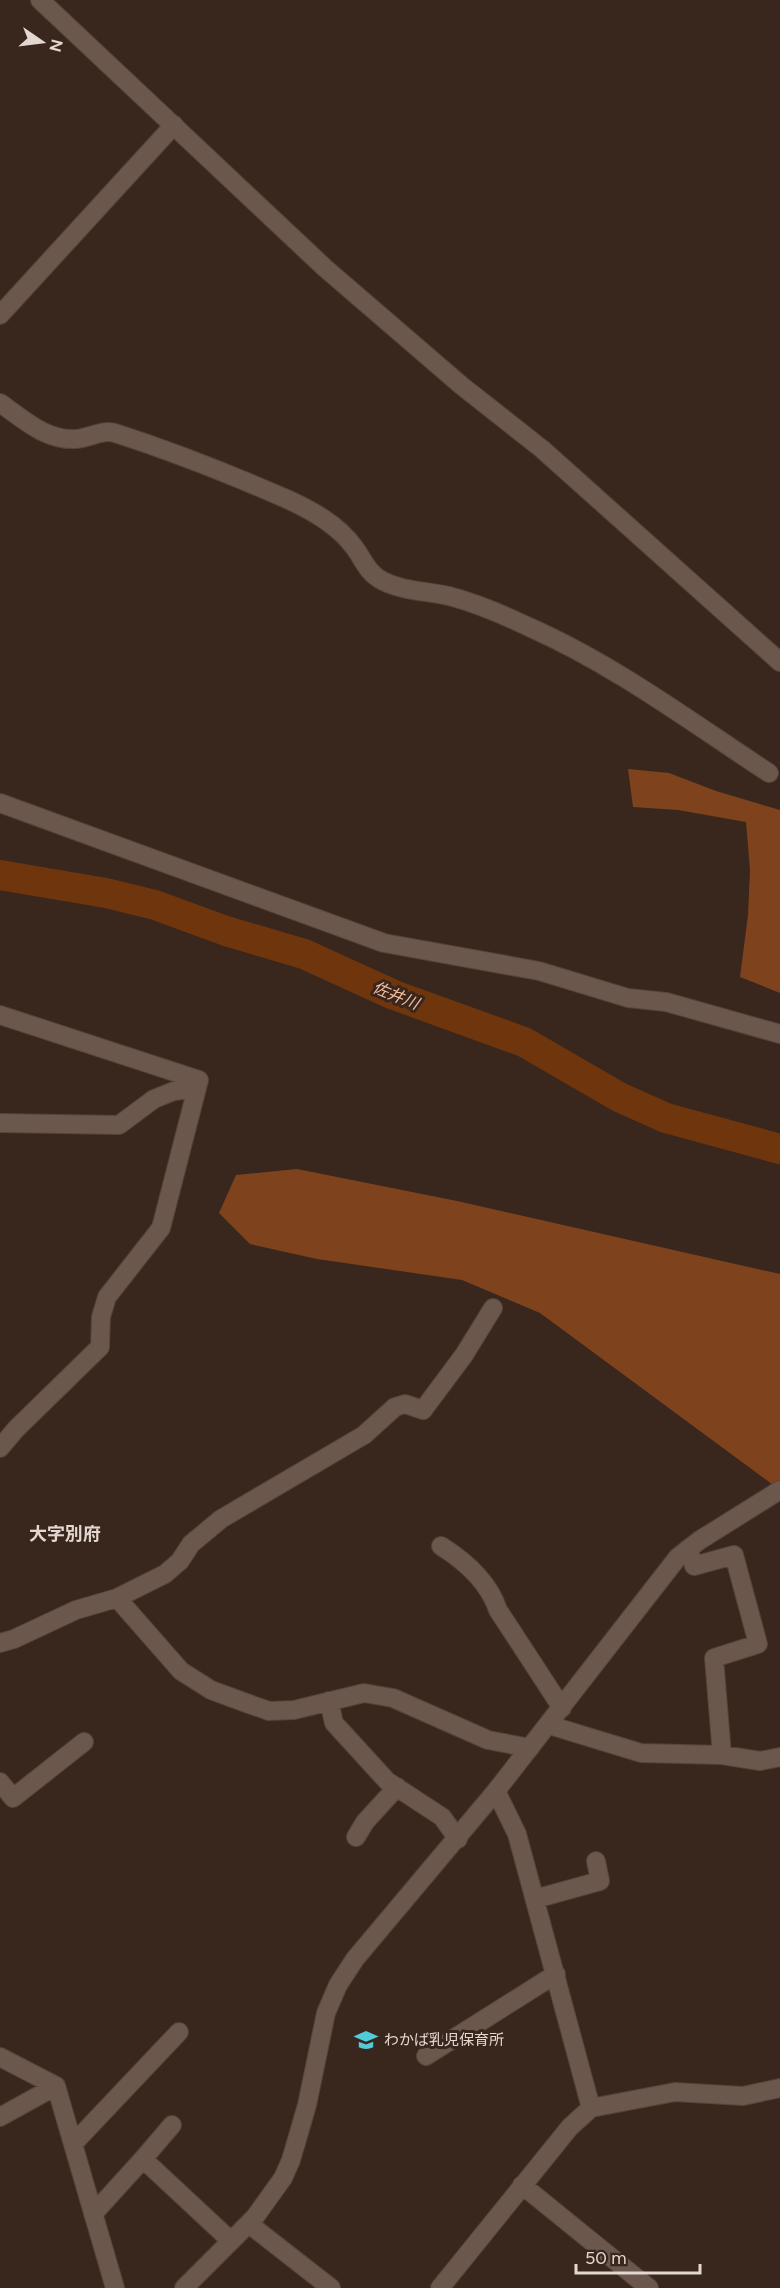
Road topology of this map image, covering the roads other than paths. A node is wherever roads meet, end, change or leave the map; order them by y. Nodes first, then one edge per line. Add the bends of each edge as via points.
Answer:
1 (40, 0) edge
2 (174, 125) junction
3 (0, 315) edge
4 (0, 403) edge
5 (780, 662) edge
6 (769, 773) dead end
7 (0, 803) edge
8 (0, 1015) edge
9 (780, 1034) edge
10 (196, 1088) junction
11 (0, 1123) edge
12 (493, 1308) dead end
13 (0, 1448) edge
14 (780, 1490) edge
15 (441, 1546) dead end
16 (688, 1549) junction
17 (117, 1598) junction
18 (0, 1643) edge
19 (329, 1701) junction
20 (562, 1708) junction
21 (549, 1725) junction
22 (84, 1742) dead end
23 (530, 1748) junction
24 (722, 1755) junction
25 (780, 1757) edge
26 (0, 1782) edge
27 (397, 1787) junction
28 (496, 1791) junction
29 (356, 1837) dead end
30 (458, 1839) junction
31 (596, 1861) dead end
32 (535, 1899) junction
33 (556, 1974) junction
34 (179, 2032) dead end
35 (426, 2056) dead end
36 (0, 2057) edge
37 (56, 2086) junction
38 (780, 2088) edge
39 (591, 2108) junction
40 (0, 2117) edge
41 (172, 2125) dead end
42 (73, 2144) junction
43 (143, 2159) junction
44 (522, 2185) junction
45 (93, 2214) junction
46 (249, 2224) junction
47 (231, 2241) junction
48 (115, 2288) edge
49 (184, 2288) edge
50 (331, 2288) edge
51 (440, 2288) edge
52 (649, 2288) edge

1 - 2 street
2 - 3 street
2 - 5 street via 325,268 542,449
4 - 6 street via 20,419 56,437 77,439 114,433 290,500 323,517 341,532 364,565 384,582 452,597 530,627 598,662
7 - 9 street via 384,943 539,971 628,998 666,1002
8 - 10 street via 199,1080
10 - 11 street via 154,1099 119,1125
10 - 13 street via 161,1228 107,1298 101,1317 100,1347
12 - 17 street via 423,1410 405,1404 394,1407 364,1435 221,1519 191,1544 180,1562 165,1574
14 - 16 street
15 - 20 street via 457,1556 492,1594 498,1610
16 - 20 street via 656,1582
16 - 24 street via 694,1566 734,1554 758,1644 714,1658
17 - 18 street via 76,1610
17 - 19 street via 181,1671 211,1690 269,1711 294,1710
19 - 23 street via 364,1693 393,1698 488,1740
19 - 27 street via 334,1723
20 - 21 street
21 - 23 street
21 - 24 street via 641,1753
22 - 26 street via 13,1798
23 - 28 street
24 - 25 street via 760,1761
27 - 29 street
27 - 30 street via 442,1817
28 - 30 street
28 - 32 street via 517,1834
30 - 46 street via 355,1959 338,1985 326,2013 307,2105 289,2166
31 - 32 street via 600,1881
32 - 33 street
33 - 35 street
33 - 39 street
34 - 42 street
36 - 37 street
37 - 40 street
37 - 42 street
38 - 39 street via 743,2096 675,2092
39 - 44 street
41 - 43 street
42 - 45 street
43 - 45 street
43 - 47 street
44 - 51 street
44 - 52 street
45 - 48 street
46 - 47 street
46 - 50 street
47 - 49 street

